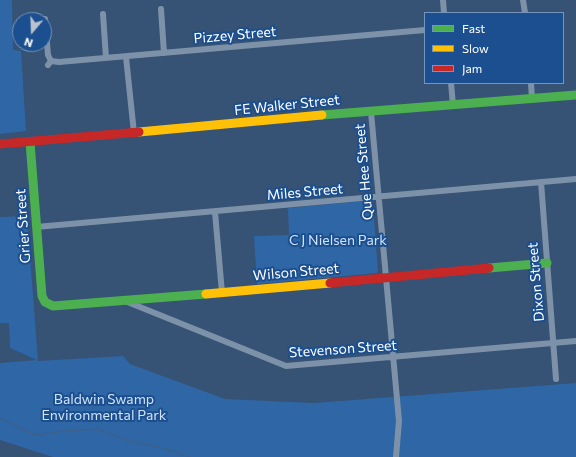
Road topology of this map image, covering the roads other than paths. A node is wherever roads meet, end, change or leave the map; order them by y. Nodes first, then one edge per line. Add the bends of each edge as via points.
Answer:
1 (443, 0) edge
2 (523, 0) edge
3 (161, 9) dead end
4 (444, 12) edge
5 (525, 12) edge
6 (103, 14) dead end
7 (424, 30) edge
8 (48, 52) edge
9 (164, 53) junction
10 (126, 57) junction
11 (106, 58) junction
12 (451, 84) edge
13 (531, 84) edge
14 (576, 95) edge
15 (532, 99) junction
16 (453, 105) junction
17 (371, 112) junction
18 (134, 133) junction
19 (30, 142) junction
20 (0, 144) edge
21 (576, 179) edge
22 (541, 182) junction
23 (378, 197) junction
24 (215, 212) junction
25 (36, 227) junction
26 (547, 263) junction
27 (385, 277) junction
28 (222, 292) junction
29 (124, 301) junction
30 (49, 304) joint
31 (576, 341) edge
32 (554, 343) junction
33 (393, 357) junction
34 (556, 379) dead end
35 (396, 457) edge

1 - 4 street
2 - 5 street
3 - 9 street
6 - 11 street
7 - 9 street, Pizzey Street
8 - 11 street, Pizzey Street via 50,63
9 - 10 street, Pizzey Street
10 - 11 street, Pizzey Street
10 - 18 street
12 - 16 street
13 - 15 street
14 - 15 street, FE Walker Street
15 - 16 street, FE Walker Street
16 - 17 street, FE Walker Street
17 - 18 street, FE Walker Street
17 - 23 street, Que Hee Street
18 - 19 street, FE Walker Street
19 - 20 street, FE Walker Street
19 - 25 street, Grier Street
21 - 22 street, Miles Street
22 - 23 street, Miles Street
22 - 26 street, Dixon Street
23 - 24 street, Miles Street
23 - 27 street, Que Hee Street
24 - 25 street, Miles Street
24 - 28 street
25 - 30 street, Grier Street via 42,296
26 - 27 street, Wilson Street
26 - 32 street, Dixon Street
27 - 28 street, Wilson Street
27 - 33 street, Que Hee Street
28 - 29 street, Wilson Street
29 - 30 street, Wilson Street via 56,307
29 - 33 street, Stevenson Street via 282,365
31 - 32 street, Stevenson Street
32 - 33 street, Stevenson Street
32 - 34 street, Dixon Street
33 - 35 street, Que Hee Street via 399,422

